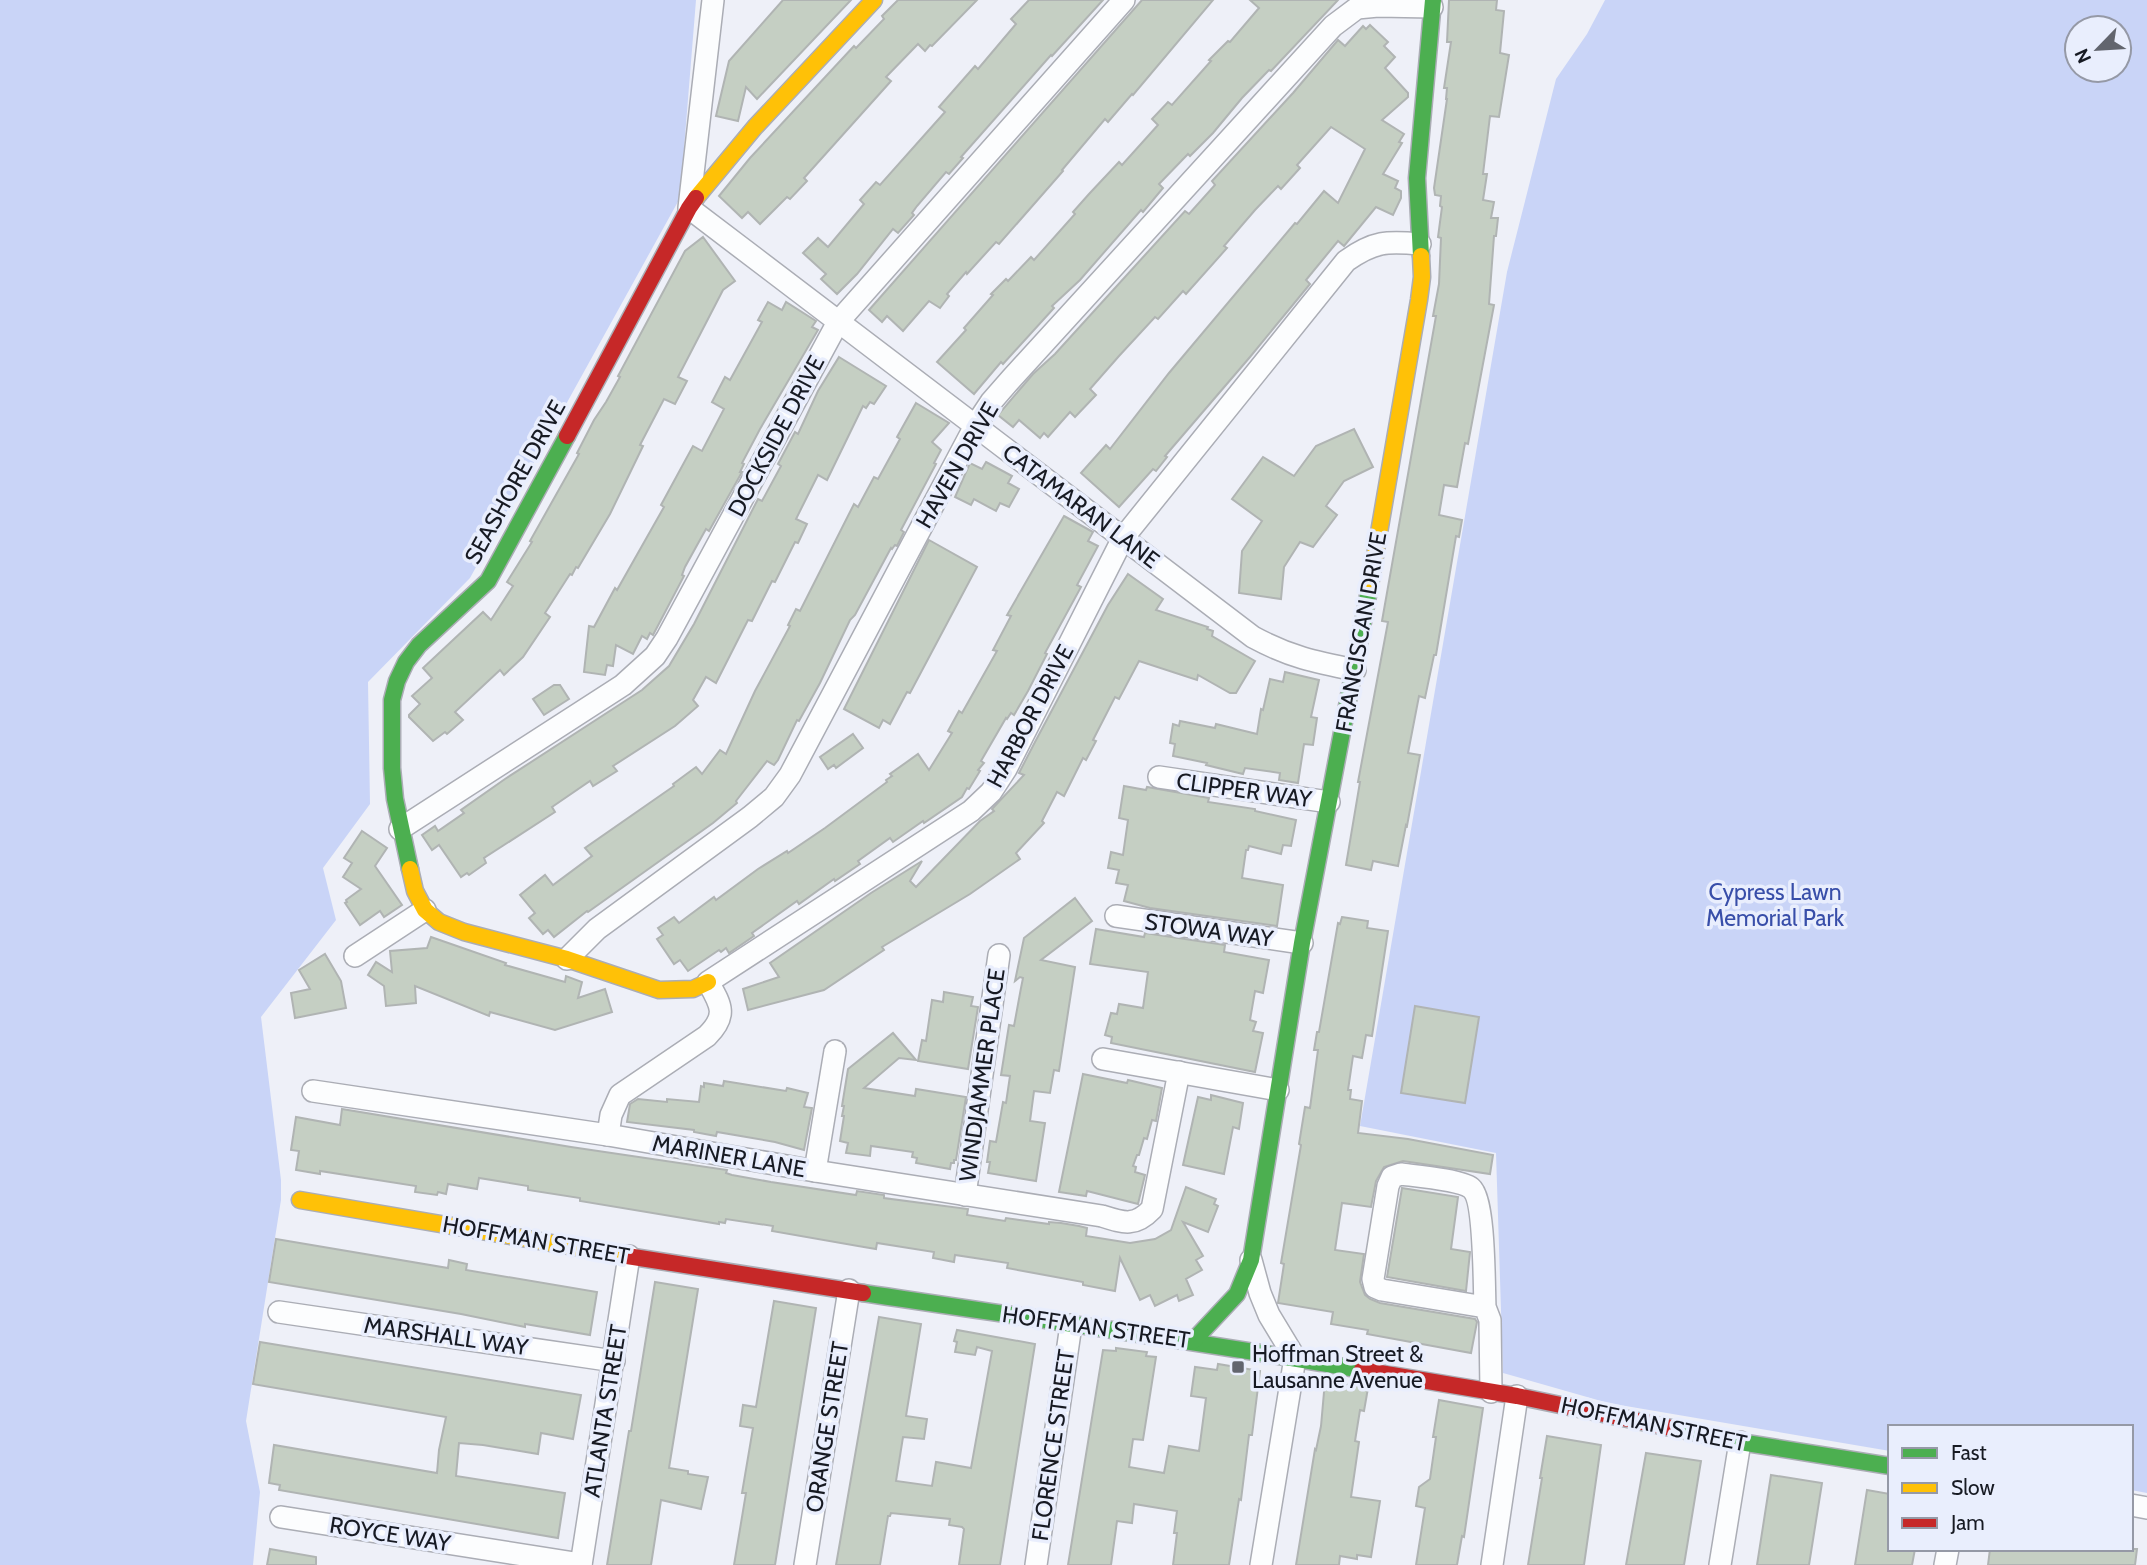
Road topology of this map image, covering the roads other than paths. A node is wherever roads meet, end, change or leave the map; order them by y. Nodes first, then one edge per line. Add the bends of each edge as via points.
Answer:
1 (713, 0) edge
2 (874, 0) edge
3 (1124, 0) edge
4 (1433, 4) edge
5 (689, 208) junction
6 (1420, 244) junction
7 (838, 322) junction
8 (975, 426) junction
9 (1123, 538) junction
10 (1355, 670) junction
11 (1159, 777) dead end
12 (1329, 802) junction
13 (400, 829) junction
14 (425, 910) junction
15 (1116, 916) dead end
16 (1302, 943) junction
17 (999, 955) dead end
18 (355, 956) dead end
19 (567, 959) junction
20 (708, 982) junction
21 (835, 1051) dead end
22 (1103, 1059) dead end
23 (1180, 1072) junction
24 (1279, 1090) junction
25 (313, 1091) dead end
26 (608, 1135) junction
27 (815, 1171) junction
28 (965, 1195) junction
29 (300, 1200) dead end
30 (629, 1256) junction
31 (1251, 1260) junction
32 (849, 1290) junction
33 (1485, 1307) junction
34 (279, 1312) dead end
35 (1071, 1325) junction
36 (1193, 1341) junction
37 (1295, 1358) junction
38 (614, 1361) junction
39 (1492, 1392) junction
40 (1517, 1396) junction
41 (1740, 1442) junction
42 (1888, 1466) edge
43 (281, 1517) dead end
44 (581, 1564) edge
45 (805, 1565) edge
46 (1035, 1565) edge
47 (1261, 1565) edge
48 (1492, 1565) edge
49 (1720, 1565) edge

1 - 5 street
2 - 5 street, SEASHORE DRIVE via 733,151
3 - 7 street, DOCKSIDE DRIVE
4 - 6 street, FRANCISCAN DRIVE via 1417,178
4 - 8 street, HAVEN DRIVE via 1357,9 1333,26 1012,378
5 - 7 street, CATAMARAN LANE
5 - 13 street, SEASHORE DRIVE via 495,570 419,645 397,681 391,744
6 - 9 street, HARBOR DRIVE via 1389,241 1363,249 1346,261
6 - 10 street, FRANCISCAN DRIVE via 1419,300
7 - 8 street, CATAMARAN LANE
7 - 13 street, DOCKSIDE DRIVE via 654,656 623,685
8 - 9 street, CATAMARAN LANE
8 - 19 street, HAVEN DRIVE via 790,775 774,797 597,929
9 - 10 street, CATAMARAN LANE via 1253,637 1301,660
9 - 20 street, HARBOR DRIVE via 991,792 971,811
10 - 12 street, FRANCISCAN DRIVE
11 - 12 street, CLIPPER WAY
12 - 16 street, FRANCISCAN DRIVE
13 - 14 street, SEASHORE DRIVE via 415,891
14 - 18 street
14 - 19 street via 439,922 464,932
15 - 16 street, STOWA WAY
16 - 24 street, FRANCISCAN DRIVE
17 - 28 street, WINDJAMMER PLACE
19 - 20 street via 659,989 693,989
20 - 26 street via 721,1007 716,1027 620,1095
21 - 27 street
22 - 23 street
23 - 24 street
23 - 28 street, MARINER LANE via 1157,1194 1153,1209 1144,1217 1121,1222
24 - 31 street, FRANCISCAN DRIVE
25 - 26 street, MARINER LANE
26 - 27 street, MARINER LANE
27 - 28 street, MARINER LANE
29 - 30 street, HOFFMAN STREET
30 - 32 street, HOFFMAN STREET
30 - 38 street, ATLANTA STREET
31 - 36 street, FRANCISCAN DRIVE via 1237,1294
31 - 37 street, FRANCISCAN DRIVE via 1269,1315
32 - 35 street, HOFFMAN STREET
32 - 45 street, ORANGE STREET
33 - 33 street via 1480,1213 1474,1190 1401,1174 1392,1177 1375,1287
33 - 39 street via 1490,1320
34 - 38 street, MARSHALL WAY
35 - 36 street, HOFFMAN STREET
35 - 46 street, FLORENCE STREET
36 - 37 street, HOFFMAN STREET
37 - 39 street, HOFFMAN STREET
37 - 47 street
38 - 44 street, ATLANTA STREET
39 - 40 street, HOFFMAN STREET
40 - 41 street, HOFFMAN STREET
40 - 48 street
41 - 42 street, HOFFMAN STREET
41 - 49 street
43 - 44 street, ROYCE WAY

